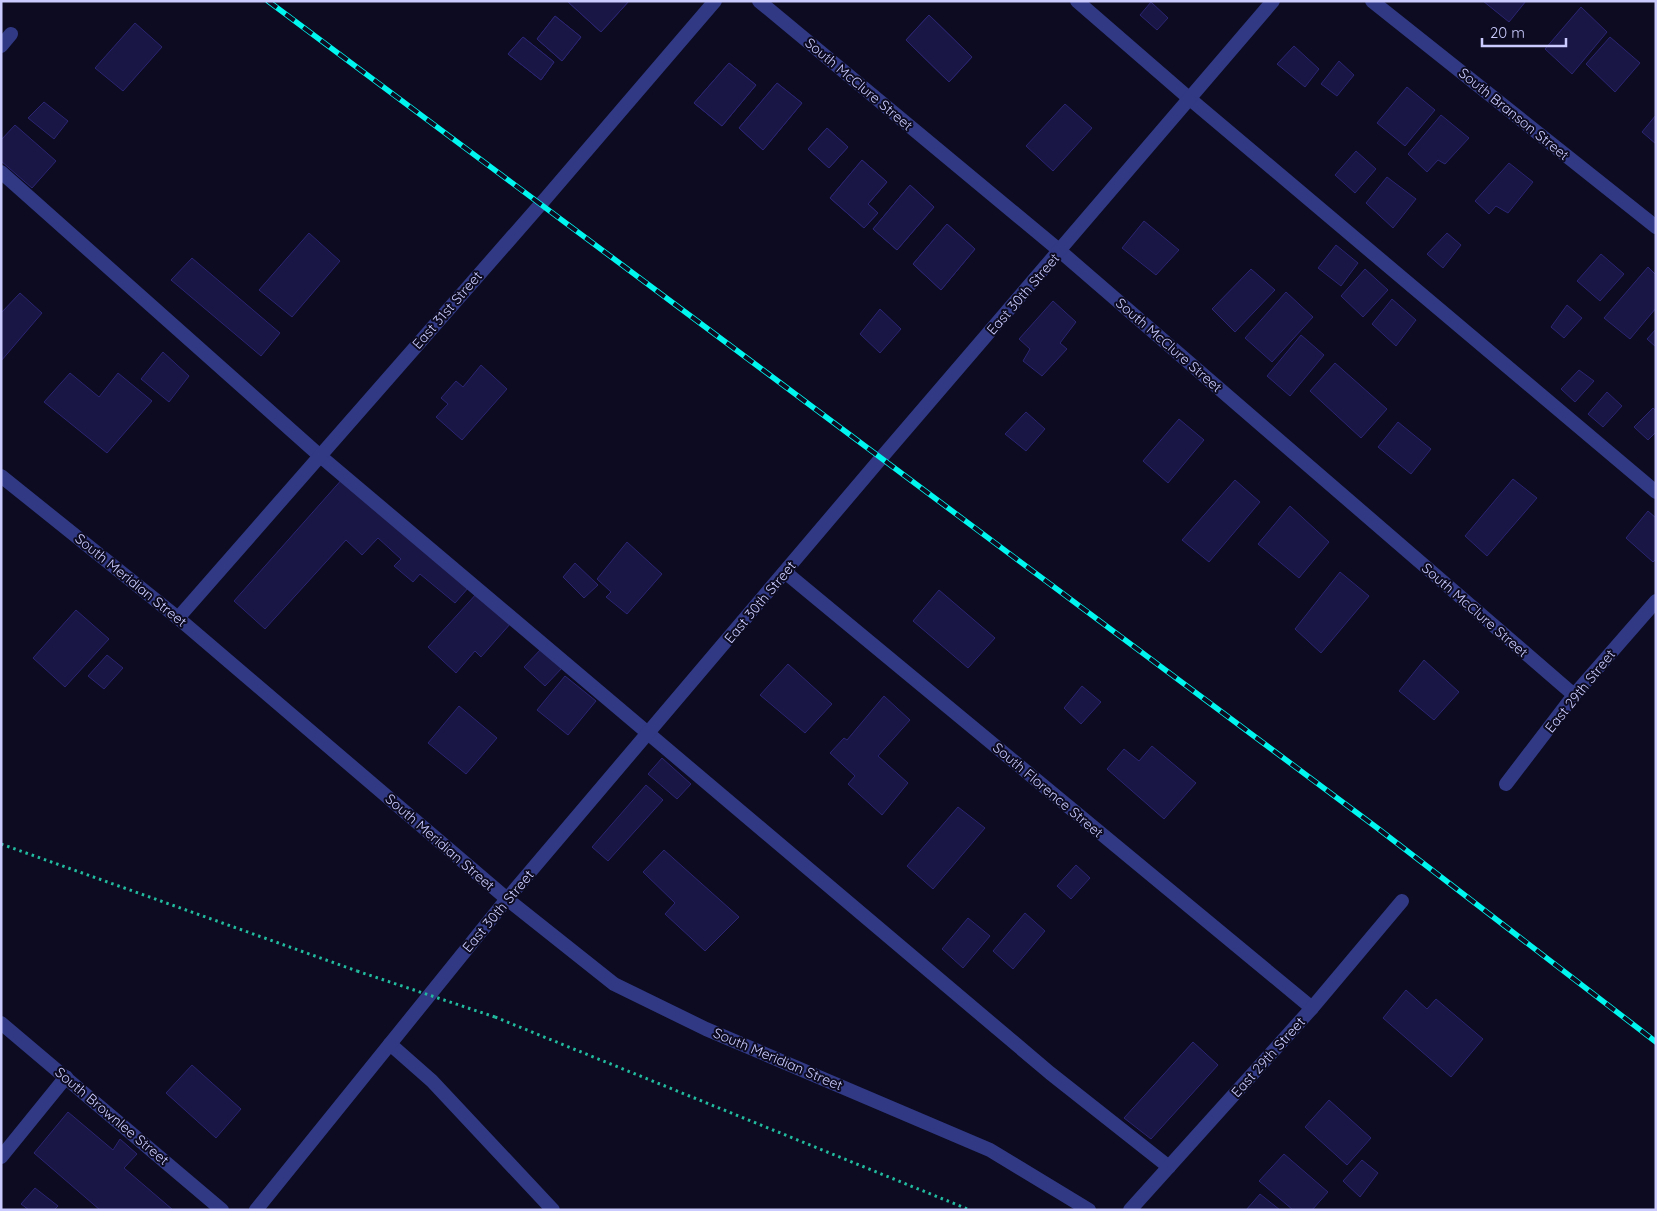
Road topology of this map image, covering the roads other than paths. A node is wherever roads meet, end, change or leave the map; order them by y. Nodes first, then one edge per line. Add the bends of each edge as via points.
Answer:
1 (715, 1) edge
2 (758, 1) edge
3 (1077, 1) edge
4 (1273, 1) edge
5 (1372, 1) edge
6 (11, 34) dead end
7 (1, 46) edge
8 (1190, 99) junction
9 (1, 172) edge
10 (1656, 227) edge
11 (1060, 250) junction
12 (319, 455) junction
13 (1, 476) edge
14 (1656, 492) edge
15 (785, 572) junction
16 (1656, 600) edge
17 (178, 618) junction
18 (1574, 695) junction
19 (648, 734) junction
20 (1506, 784) dead end
21 (507, 899) junction
22 (1402, 901) dead end
23 (1312, 1008) junction
24 (1, 1023) edge
25 (390, 1044) junction
26 (66, 1077) junction
27 (1, 1157) edge
28 (1169, 1167) junction
29 (222, 1210) edge
30 (256, 1210) edge
31 (553, 1210) edge
32 (1089, 1210) edge
33 (1130, 1210) edge

1 - 12 street, East 31st Street
2 - 11 street, South McClure Street
3 - 8 street
4 - 8 street, East 30th Street
5 - 10 street, South Branson Street
6 - 7 street
8 - 11 street, East 30th Street
8 - 14 street
9 - 12 street
11 - 15 street, East 30th Street
11 - 18 street, South McClure Street
12 - 17 street, East 31st Street
12 - 19 street
13 - 17 street, South Meridian Street
15 - 19 street, East 30th Street
15 - 23 street, South Florence Street
16 - 18 street, East 29th Street
17 - 21 street, South Meridian Street
18 - 20 street, East 29th Street
19 - 21 street, East 30th Street
19 - 28 street via 1050,1073
21 - 25 street, East 30th Street
21 - 32 street, South Meridian Street via 614,984 706,1029 990,1150
22 - 23 street, East 29th Street
23 - 28 street, East 29th Street
24 - 26 street, South Brownlee Street
25 - 30 street, East 30th Street
25 - 31 street via 432,1081
26 - 27 street
26 - 29 street, South Brownlee Street
28 - 33 street, East 29th Street

